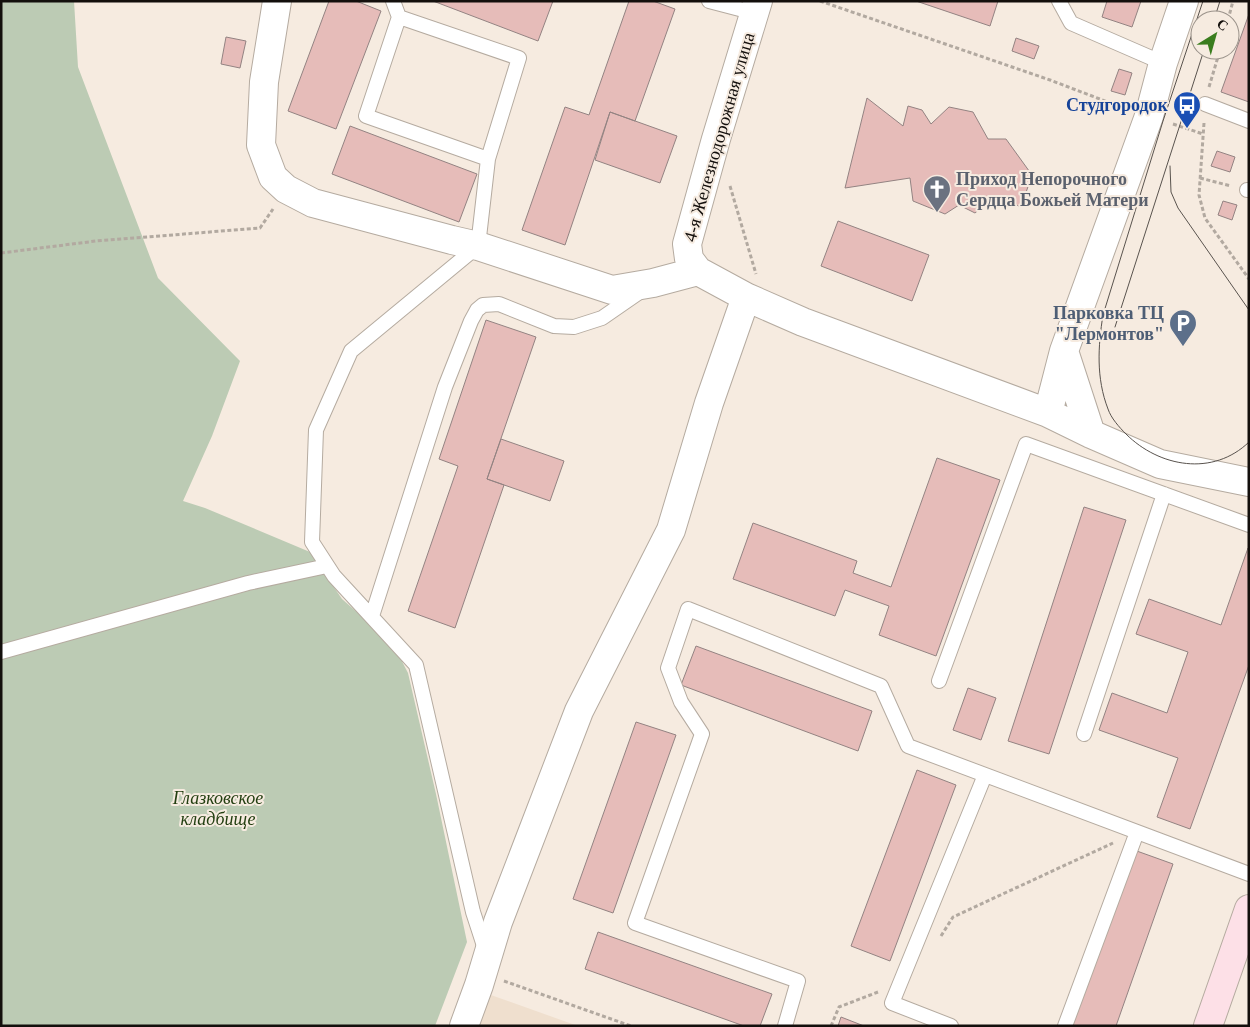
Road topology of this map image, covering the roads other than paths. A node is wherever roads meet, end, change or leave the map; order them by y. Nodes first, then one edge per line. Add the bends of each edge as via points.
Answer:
1 (277, 1) edge
2 (393, 1) edge
3 (709, 1) edge
4 (1059, 1) edge
5 (1184, 1) edge
6 (756, 7) edge
7 (399, 17) junction
8 (1163, 64) junction
9 (1205, 104) road end
10 (1249, 121) edge
11 (488, 159) junction
12 (478, 246) junction
13 (698, 271) junction
14 (653, 283) junction
15 (751, 288) junction
16 (1064, 350) junction
17 (1048, 412) junction
18 (1091, 434) junction
19 (1249, 482) edge
20 (1164, 494) junction
21 (1249, 525) edge
22 (328, 566) junction
23 (372, 616) junction
24 (1, 652) edge
25 (939, 680) dead end
26 (1084, 734) dead end
27 (985, 775) junction
28 (1137, 832) junction
29 (1249, 874) edge
30 (1249, 908) edge
31 (485, 965) junction
32 (464, 1026) edge
33 (785, 1026) edge
34 (951, 1026) edge
35 (1065, 1026) edge
36 (1208, 1026) edge

1 - 12 street via 264,82 261,145 273,177 286,190 313,203
2 - 7 lane
3 - 6 lane
4 - 8 lane via 1071,23
5 - 8 street
6 - 13 street, 4-я Железнодорожная улица via 686,244 689,259
7 - 11 lane via 519,58
7 - 11 lane via 366,116
8 - 16 street via 1149,116
9 - 10 lane
11 - 12 lane
12 - 14 street via 612,290
12 - 22 lane via 351,351 316,430 312,542
13 - 14 street
13 - 15 street
14 - 23 lane via 602,318 574,327 554,326 500,304 483,305 477,310 445,387
15 - 17 street via 802,322
15 - 31 street via 709,402 671,530 579,712 498,922
16 - 17 street
16 - 18 street
17 - 18 street
18 - 19 street via 1160,464
20 - 21 lane
20 - 25 lane via 1026,444
20 - 26 lane
22 - 23 lane
22 - 24 lane via 248,583
23 - 31 lane via 416,665
27 - 28 lane
27 - 33 lane via 908,746 881,686 688,609 668,668 681,702 702,734 635,923 798,981
27 - 34 lane via 892,1003
28 - 29 lane
28 - 35 lane
30 - 36 main road
31 - 32 street

